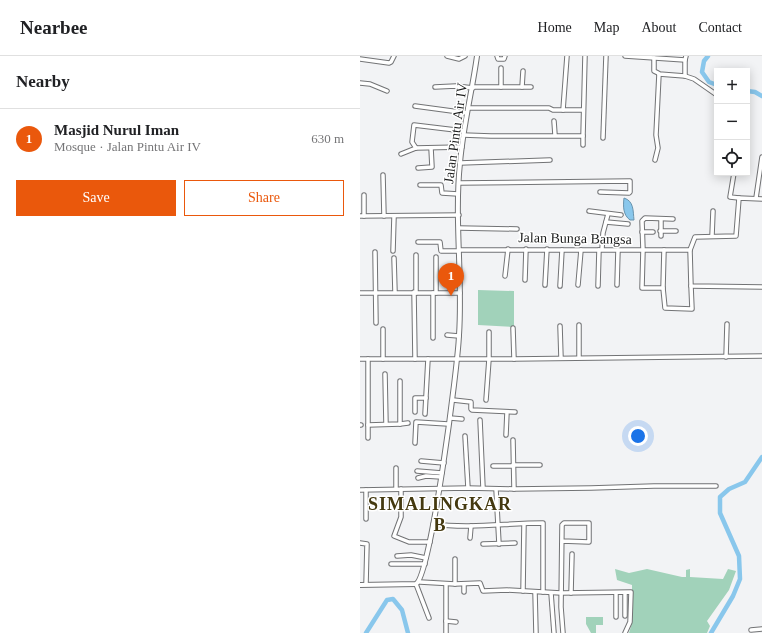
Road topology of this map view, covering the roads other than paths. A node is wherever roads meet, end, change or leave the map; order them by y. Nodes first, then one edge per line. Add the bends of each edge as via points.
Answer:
1 (394, 56) edge
2 (448, 56) edge
3 (465, 56) edge
4 (477, 56) edge
5 (497, 56) edge
6 (505, 56) edge
7 (566, 56) edge
8 (585, 56) edge
9 (606, 56) edge
10 (626, 56) edge
11 (656, 58) edge
12 (685, 58) edge
13 (360, 59) edge
14 (501, 68) dead end
15 (523, 71) dead end
16 (659, 74) junction
17 (685, 76) junction
18 (360, 82) edge
19 (435, 87) dead end
20 (473, 87) junction
21 (501, 87) junction
22 (522, 87) junction
23 (531, 87) dead end
24 (387, 91) dead end
25 (714, 93) edge
26 (415, 106) dead end
27 (468, 108) junction
28 (563, 110) junction
29 (583, 110) junction
30 (467, 113) junction
31 (554, 121) dead end
32 (464, 133) junction
33 (555, 135) junction
34 (583, 136) junction
35 (603, 138) dead end
36 (583, 145) dead end
37 (416, 148) junction
38 (431, 148) junction
39 (462, 148) junction
40 (401, 154) dead end
41 (762, 157) edge
42 (550, 160) dead end
43 (656, 160) dead end
44 (460, 163) junction
45 (418, 168) dead end
46 (384, 175) dead end
47 (733, 176) edge
48 (458, 183) junction
49 (420, 185) dead end
50 (600, 192) dead end
51 (458, 194) junction
52 (364, 195) dead end
53 (739, 198) junction
54 (756, 198) junction
55 (762, 199) edge
56 (589, 211) dead end
57 (713, 211) dead end
58 (608, 214) junction
59 (459, 215) junction
60 (621, 215) dead end
61 (362, 216) edge
62 (384, 216) junction
63 (394, 217) junction
64 (661, 219) junction
65 (673, 219) dead end
66 (606, 222) junction
67 (628, 224) dead end
68 (459, 228) junction
69 (517, 229) dead end
70 (660, 231) junction
71 (676, 231) dead end
72 (642, 232) junction
73 (653, 232) dead end
74 (661, 236) dead end
75 (712, 236) junction
76 (418, 242) dead end
77 (508, 249) junction
78 (526, 249) junction
79 (547, 249) junction
80 (459, 250) junction
81 (562, 250) junction
82 (580, 250) junction
83 (600, 250) junction
84 (618, 250) junction
85 (643, 250) junction
86 (664, 250) junction
87 (690, 250) junction
88 (393, 251) dead end
89 (375, 252) dead end
90 (416, 255) dead end
91 (436, 257) dead end
92 (394, 258) dead end
93 (506, 276) dead end
94 (525, 280) dead end
95 (545, 285) dead end
96 (578, 285) dead end
97 (617, 285) dead end
98 (560, 286) dead end
99 (598, 286) dead end
100 (691, 286) junction
101 (762, 287) edge
102 (663, 288) junction
103 (395, 292) junction
104 (415, 292) junction
105 (360, 293) edge
106 (376, 293) junction
107 (435, 293) junction
108 (460, 293) junction
109 (376, 323) dead end
110 (727, 324) dead end
111 (560, 326) dead end
112 (579, 326) dead end
113 (513, 328) dead end
114 (383, 329) dead end
115 (489, 332) dead end
116 (447, 335) dead end
117 (459, 336) junction
118 (433, 338) dead end
119 (762, 350) edge
120 (762, 356) edge
121 (579, 357) junction
122 (726, 357) junction
123 (428, 358) junction
124 (457, 358) junction
125 (561, 358) junction
126 (360, 359) edge
127 (368, 359) junction
128 (383, 359) junction
129 (415, 359) junction
130 (489, 359) junction
131 (514, 359) junction
132 (385, 374) dead end
133 (400, 381) dead end
134 (426, 398) junction
135 (452, 400) junction
136 (486, 400) dead end
137 (415, 412) dead end
138 (507, 412) junction
139 (515, 412) dead end
140 (425, 414) dead end
141 (450, 418) junction
142 (462, 418) dead end
143 (480, 420) dead end
144 (386, 424) junction
145 (400, 424) junction
146 (408, 424) dead end
147 (448, 424) junction
148 (368, 425) junction
149 (506, 435) dead end
150 (465, 436) dead end
151 (368, 438) dead end
152 (513, 440) dead end
153 (415, 443) dead end
154 (421, 461) dead end
155 (444, 463) junction
156 (514, 465) junction
157 (540, 465) dead end
158 (493, 466) dead end
159 (396, 468) dead end
160 (416, 472) dead end
161 (442, 475) junction
162 (418, 478) dead end
163 (716, 486) dead end
164 (440, 488) junction
165 (468, 488) junction
166 (483, 488) junction
167 (396, 489) junction
168 (401, 489) junction
169 (496, 489) junction
170 (514, 489) junction
171 (360, 490) edge
172 (366, 490) junction
173 (366, 519) dead end
174 (433, 524) junction
175 (524, 524) junction
176 (471, 526) junction
177 (497, 526) junction
178 (470, 538) dead end
179 (562, 541) junction
180 (430, 542) junction
181 (360, 543) edge
182 (515, 543) dead end
183 (483, 544) dead end
184 (499, 544) junction
185 (572, 554) dead end
186 (397, 556) dead end
187 (426, 558) junction
188 (455, 559) dead end
189 (391, 564) dead end
190 (425, 564) junction
191 (418, 583) junction
192 (366, 584) junction
193 (446, 584) junction
194 (455, 584) junction
195 (464, 584) junction
196 (360, 585) edge
197 (523, 591) junction
198 (464, 592) dead end
199 (535, 592) junction
200 (542, 592) junction
201 (625, 592) junction
202 (551, 593) junction
203 (561, 593) junction
204 (571, 593) junction
205 (616, 593) junction
206 (616, 616) dead end
207 (625, 616) dead end
208 (429, 618) dead end
209 (446, 621) junction
210 (456, 622) dead end
211 (762, 629) edge
212 (751, 630) dead end
213 (446, 633) edge
214 (536, 633) edge
215 (554, 633) edge
216 (563, 633) edge
217 (625, 633) edge

1 - 13 street via 389,63
2 - 3 street via 459,59
4 - 20 main road, Jalan Pintu Air IV
5 - 6 street via 498,59 504,59
7 - 28 street
8 - 29 street
9 - 35 street
10 - 11 street
11 - 12 street
11 - 16 street via 654,71
12 - 17 street
14 - 21 street
15 - 22 street
16 - 17 street
16 - 43 street
17 - 25 street
18 - 24 street
19 - 20 street
20 - 21 street
20 - 27 main road, Jalan Pintu Air IV
21 - 22 street
22 - 23 street
26 - 30 street
27 - 28 street
27 - 30 main road, Jalan Pintu Air IV
28 - 29 street
29 - 34 street
30 - 32 main road, Jalan Pintu Air IV
31 - 33 street
32 - 33 street via 491,136
32 - 37 street via 414,125 412,142
32 - 39 main road, Jalan Pintu Air IV
33 - 34 street
34 - 36 street
37 - 38 street
37 - 40 street
38 - 39 street
38 - 45 street via 432,167
39 - 44 main road, Jalan Pintu Air IV
41 - 54 street
42 - 44 street
44 - 48 main road, Jalan Pintu Air IV
46 - 62 street
47 - 53 street via 730,196
48 - 50 street via 630,181 629,193
48 - 51 main road, Jalan Pintu Air IV
49 - 51 street via 441,185 442,194
51 - 59 main road, Jalan Pintu Air IV
52 - 61 street
53 - 54 street
53 - 75 street via 736,236
54 - 55 street
56 - 58 street
57 - 75 street
58 - 60 street
58 - 66 street
59 - 63 street
59 - 68 main road, Jalan Pintu Air IV
61 - 62 street
62 - 63 street
63 - 88 street
64 - 65 street
64 - 70 street
64 - 72 street via 643,219
66 - 67 street
66 - 83 street
68 - 69 street
68 - 80 main road, Jalan Pintu Air IV
70 - 71 street
70 - 74 street
72 - 73 street
72 - 85 street
75 - 87 street via 695,237
76 - 80 street, Jalan Bunga Bangsa via 440,242 441,251
77 - 78 street, Jalan Bunga Bangsa
77 - 80 street, Jalan Bunga Bangsa
77 - 93 street
78 - 79 street, Jalan Bunga Bangsa
78 - 94 street
79 - 81 street, Jalan Bunga Bangsa
79 - 95 street
80 - 108 main road, Jalan Pintu Air IV
81 - 82 street, Jalan Bunga Bangsa
81 - 98 street
82 - 83 street, Jalan Bunga Bangsa
82 - 96 street
83 - 84 street, Jalan Bunga Bangsa
83 - 99 street
84 - 85 street, Jalan Bunga Bangsa
84 - 97 street
85 - 86 street, Jalan Bunga Bangsa
85 - 102 street via 642,288
86 - 87 street, Jalan Bunga Bangsa
86 - 102 street
87 - 100 street
89 - 106 street
90 - 104 street
91 - 107 street
92 - 103 street
100 - 101 street
100 - 102 street via 691,309 665,308
103 - 104 street
103 - 106 street
104 - 107 street
104 - 129 street
105 - 106 street
106 - 109 street
107 - 108 street
107 - 118 street
108 - 117 main road, Jalan Pintu Air IV
110 - 122 street
111 - 125 street
112 - 121 street
113 - 131 street
114 - 128 street
115 - 130 street
116 - 117 street
117 - 124 main road, Jalan Pintu Air IV
119 - 120 street
120 - 122 street
121 - 122 street
121 - 125 street
123 - 124 street
123 - 129 street
123 - 134 street
124 - 130 street
124 - 135 main road, Jalan Pintu Air IV
125 - 131 street
126 - 127 street
127 - 128 street
127 - 148 street
128 - 129 street
130 - 131 street
130 - 136 street
132 - 144 street
133 - 145 street
134 - 137 street via 415,398
134 - 140 street
135 - 138 street via 471,402 472,410
135 - 141 main road, Jalan Pintu Air IV
138 - 139 street
138 - 149 street
141 - 142 street
141 - 147 main road, Jalan Pintu Air IV
143 - 166 street
144 - 145 street
144 - 148 street
145 - 146 street
147 - 153 street via 416,422
147 - 155 main road, Jalan Pintu Air IV
148 - 151 street
150 - 165 street
152 - 156 street
154 - 155 street
155 - 161 main road, Jalan Pintu Air IV
156 - 157 street
156 - 158 street
156 - 170 street
159 - 167 street
160 - 161 street
161 - 162 street
161 - 164 main road, Jalan Pintu Air IV
163 - 170 street
164 - 165 street
164 - 168 street
164 - 174 main road, Jalan Pintu Air IV
165 - 166 street
166 - 169 street
167 - 168 street
167 - 172 street
168 - 180 street via 401,517 394,536 409,542
169 - 170 street
169 - 177 street
171 - 172 street
172 - 173 street
174 - 176 street
174 - 180 main road, Jalan Pintu Air IV
175 - 177 street
175 - 197 street
175 - 200 street via 543,524
176 - 177 street
176 - 178 street
177 - 184 street
179 - 179 street via 589,542 590,523 563,524
179 - 203 street
180 - 187 main road, Jalan Pintu Air IV
181 - 192 street via 367,544
182 - 184 street
183 - 184 street
185 - 204 street
186 - 187 street
187 - 190 main road, Jalan Pintu Air IV
188 - 194 street
189 - 190 street
190 - 191 main road, Jalan Pintu Air IV
191 - 192 main road
191 - 193 street
191 - 208 street
192 - 196 main road
193 - 194 street
193 - 209 street
194 - 195 street
195 - 197 street via 480,584 483,591
195 - 198 street
197 - 199 street
199 - 200 street
199 - 214 street
200 - 202 street
201 - 205 street
201 - 207 street
201 - 217 street via 631,592 630,622
202 - 203 street
202 - 215 street
203 - 204 street
203 - 216 street
204 - 205 street
205 - 206 street
209 - 210 street
209 - 213 street
211 - 212 street

